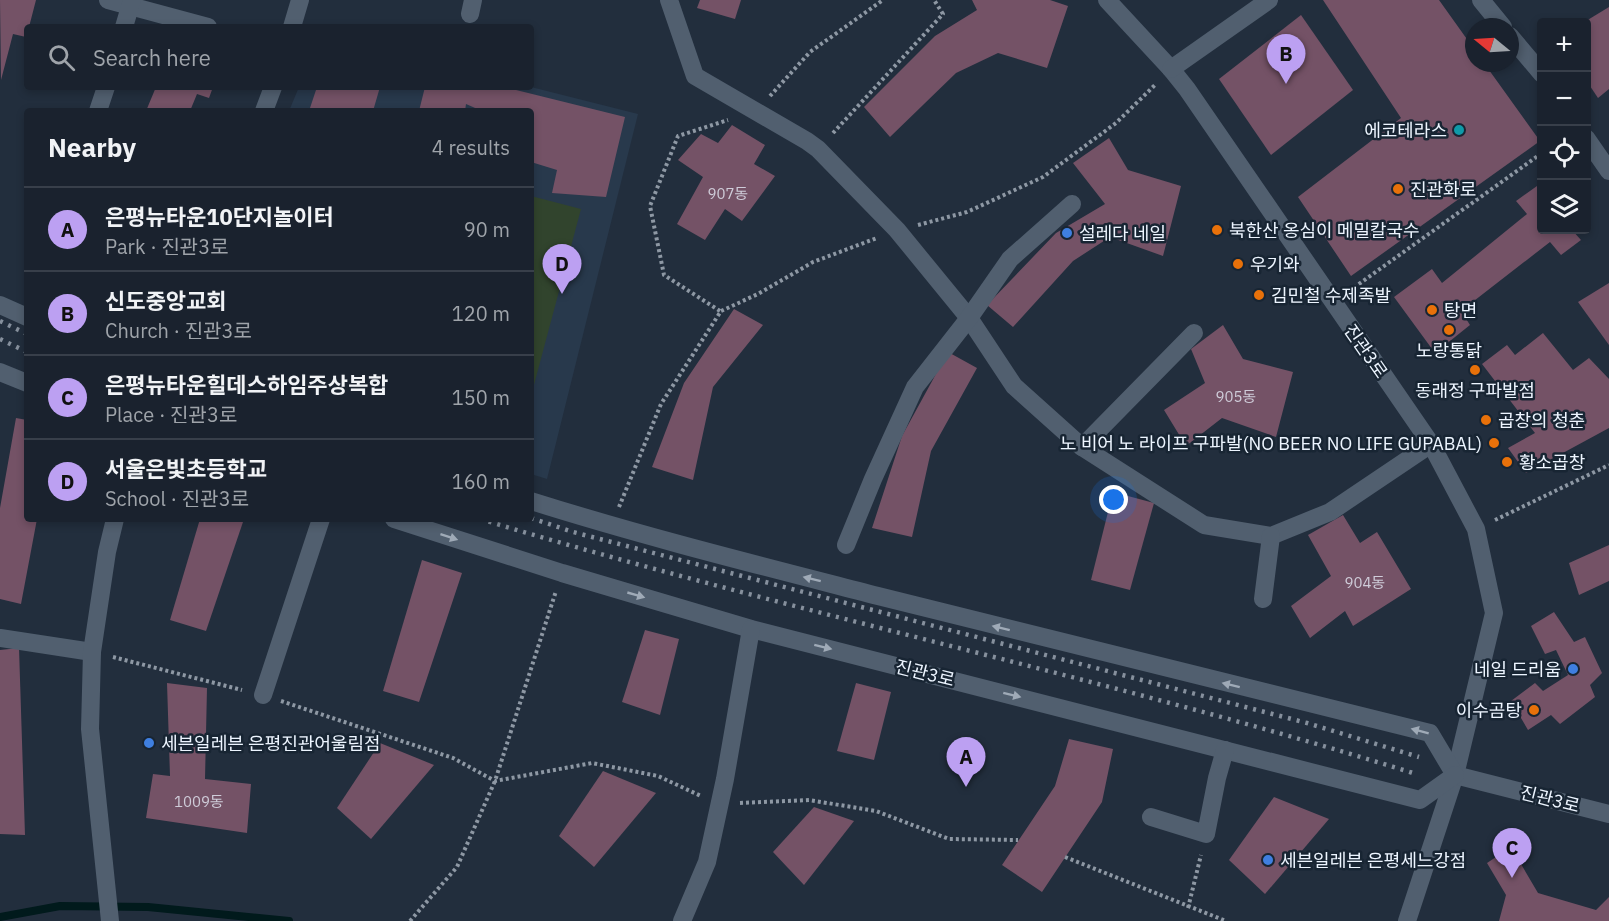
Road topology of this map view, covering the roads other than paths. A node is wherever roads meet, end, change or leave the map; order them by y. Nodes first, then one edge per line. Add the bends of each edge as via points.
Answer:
1 (108, 0) edge
2 (300, 0) edge
3 (669, 0) edge
4 (1107, 0) edge
5 (1269, 0) edge
6 (1481, 0) edge
7 (131, 3) edge
8 (1496, 18) edge
9 (125, 24) edge
10 (198, 24) edge
11 (293, 24) edge
12 (1519, 47) edge
13 (1171, 69) junction
14 (1540, 72) edge
15 (105, 90) edge
16 (272, 90) edge
17 (99, 108) edge
18 (265, 108) edge
19 (1591, 144) edge
20 (1609, 171) edge
21 (1072, 204) dead end
22 (0, 304) edge
23 (24, 316) edge
24 (969, 318) junction
25 (1194, 333) dead end
26 (0, 372) edge
27 (24, 383) edge
28 (1431, 444) junction
29 (1082, 447) junction
30 (534, 502) edge
31 (114, 522) edge
32 (320, 522) edge
33 (403, 522) edge
34 (1271, 536) junction
35 (846, 545) dead end
36 (1263, 598) dead end
37 (751, 629) junction
38 (0, 638) edge
39 (92, 652) junction
40 (263, 695) road end
41 (1225, 750) junction
42 (1455, 775) junction
43 (1609, 814) edge
44 (1151, 817) dead end
45 (110, 921) edge
46 (682, 921) edge
47 (1407, 921) edge

1 - 7 street
2 - 11 street
3 - 24 street via 695,76 818,149 897,230
4 - 13 street, 진관3로
5 - 13 street
6 - 8 street
7 - 9 street
7 - 10 street
12 - 14 street
13 - 28 street, 진관3로
15 - 17 street
16 - 18 street
19 - 20 street
21 - 24 street via 1010,259
22 - 23 street
24 - 29 street via 1014,386
24 - 35 street via 915,387
25 - 29 street
26 - 27 street
28 - 34 street via 1330,512
28 - 42 street, 진관3로 via 1476,529 1494,613
29 - 34 street via 1204,525
42 -> 30 street via 1430,734 777,570
31 - 39 street
32 - 40 street
33 -> 37 street, 진관3로
34 - 36 street
37 -> 41 street, 진관3로
37 - 46 street via 707,862
38 - 39 street
39 - 45 street via 90,729
41 - 42 street, 진관3로 via 1420,800
41 - 44 street via 1206,834
42 - 43 street, 진관3로
42 - 47 street, 진관3로

